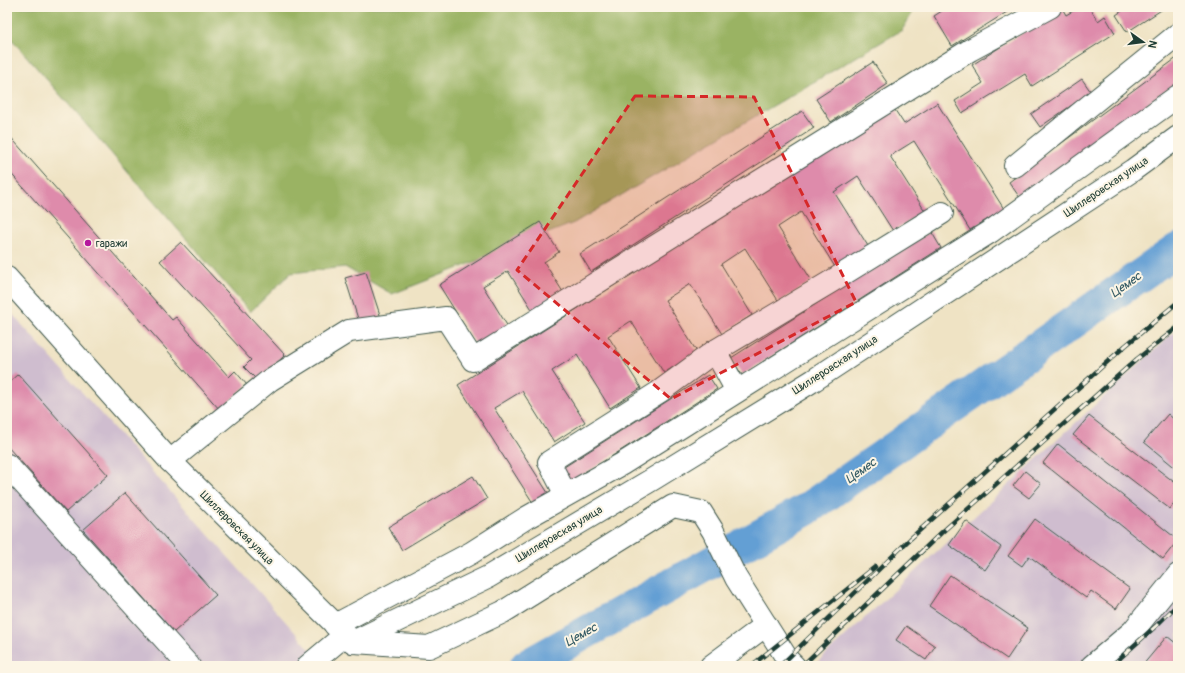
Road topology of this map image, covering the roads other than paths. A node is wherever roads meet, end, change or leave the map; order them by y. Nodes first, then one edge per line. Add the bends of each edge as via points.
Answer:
1 (1050, 7) edge
2 (1178, 34) edge
3 (1178, 96) edge
4 (1178, 137) edge
5 (1015, 166) dead end
6 (942, 213) dead end
7 (7, 278) edge
8 (715, 351) junction
9 (737, 391) junction
10 (170, 461) junction
11 (7, 465) edge
12 (566, 495) junction
13 (1178, 575) edge
14 (766, 625) junction
15 (345, 634) junction
16 (188, 666) edge
17 (308, 666) edge
18 (711, 666) edge
19 (794, 666) edge
20 (1092, 666) edge

1 - 10 street via 970,50 473,360 446,318 349,331 270,380
2 - 5 street
3 - 9 street via 990,232
4 - 15 street, Шиллеровская улица via 1126,175 814,380 653,479 488,577
6 - 8 street
7 - 10 street, Шиллеровская улица
8 - 9 street
8 - 12 street via 659,392 549,462
9 - 12 street via 622,464
10 - 15 street, Шиллеровская улица
11 - 16 street
12 - 15 street
13 - 20 street via 1133,631
14 - 15 street via 736,578 701,512 673,506 503,612 430,647
14 - 18 street
14 - 19 street
15 - 17 street

